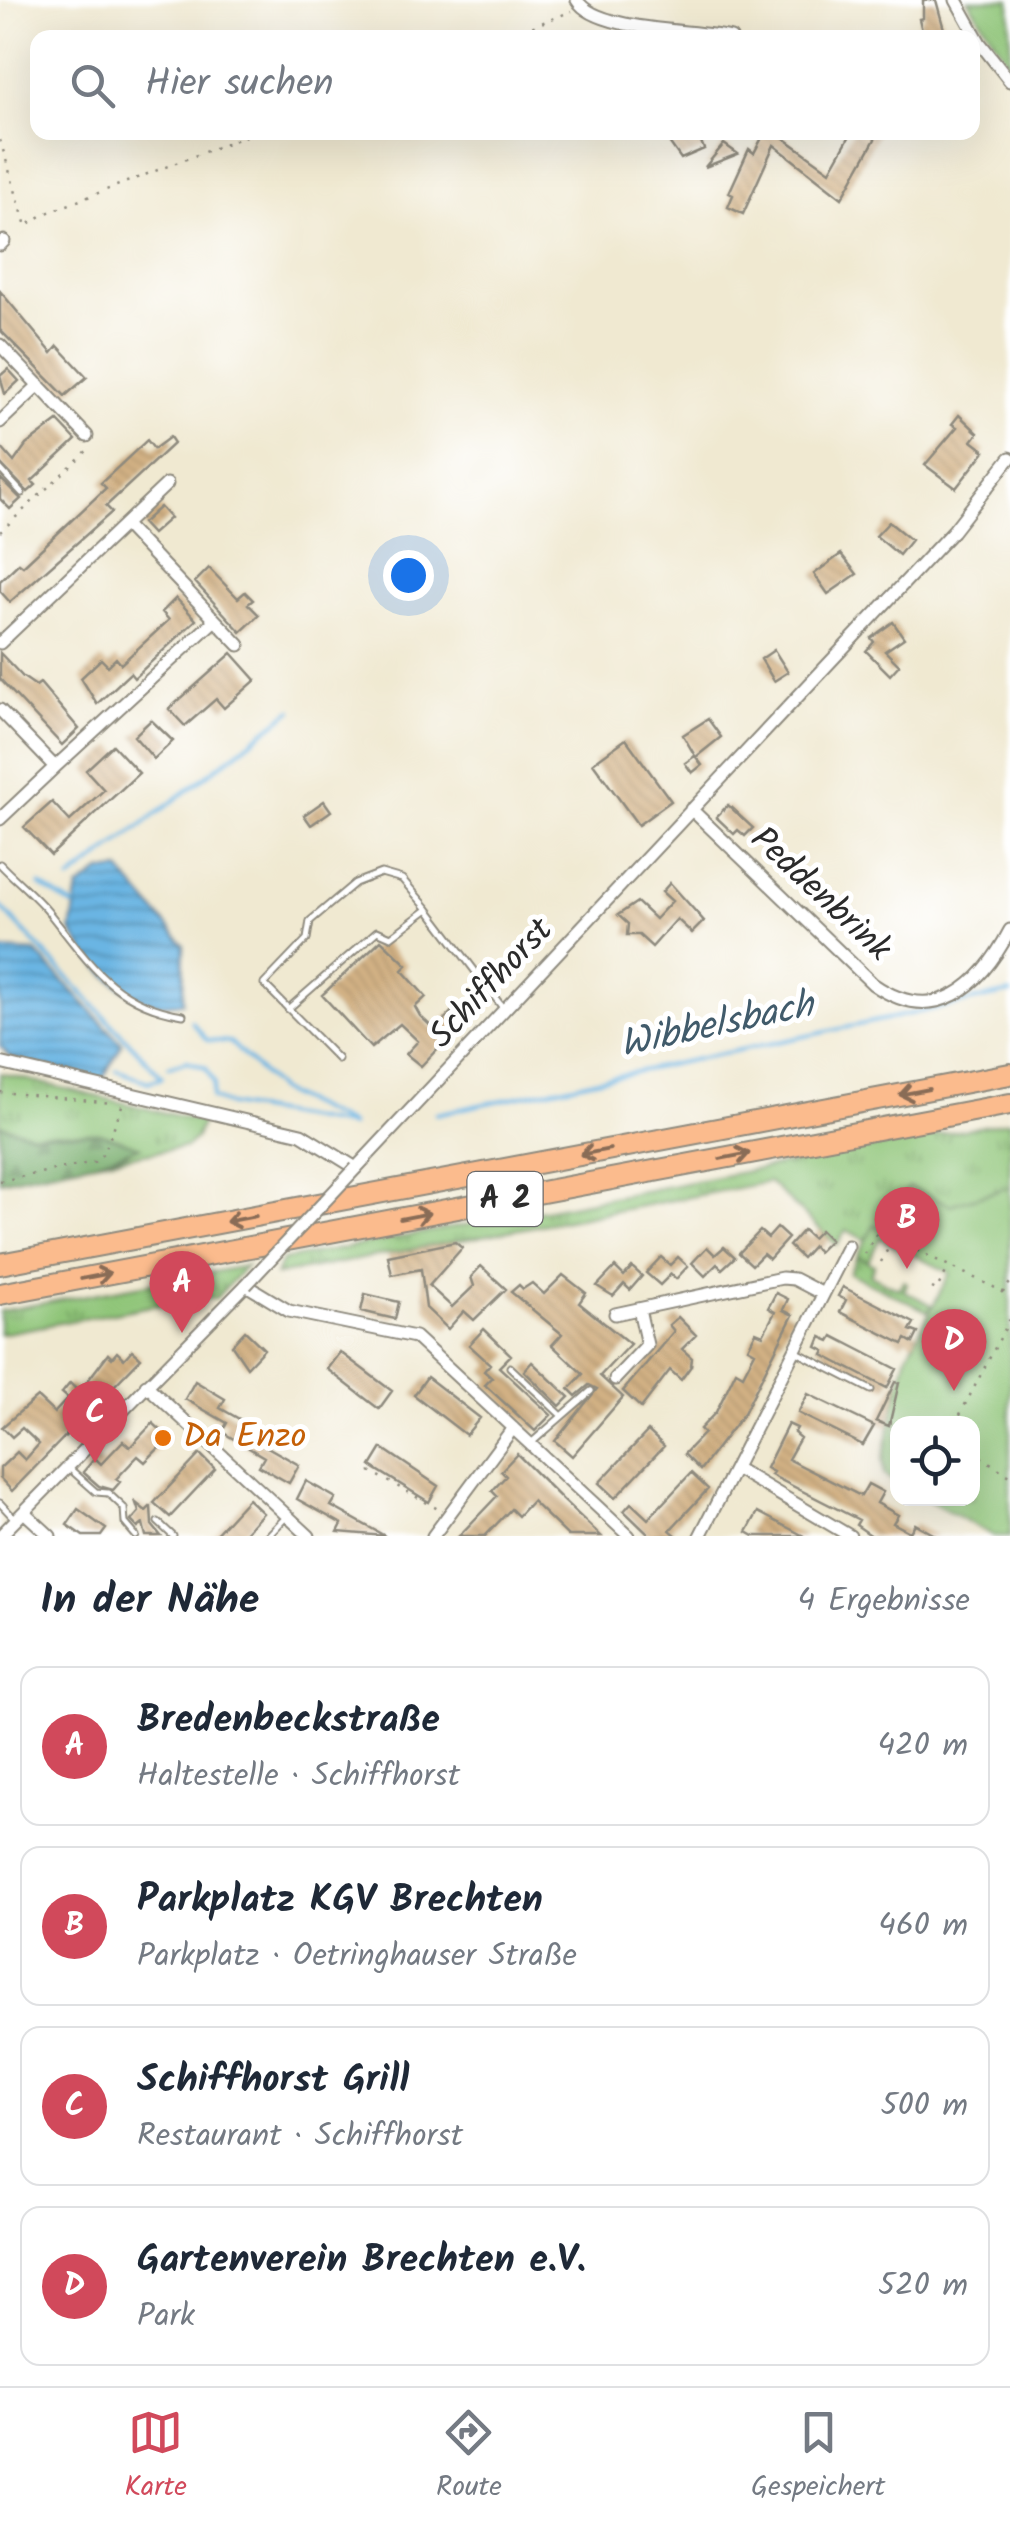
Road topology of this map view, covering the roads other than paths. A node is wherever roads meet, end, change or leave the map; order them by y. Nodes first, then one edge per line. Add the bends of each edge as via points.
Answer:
1 (956, 0) edge
2 (579, 4) edge
3 (676, 30) edge
4 (970, 30) edge
5 (980, 48) edge
6 (1010, 81) edge
7 (0, 344) edge
8 (39, 386) junction
9 (0, 422) edge
10 (87, 436) road end
11 (1010, 458) edge
12 (0, 469) edge
13 (167, 484) dead end
14 (22, 492) dead end
15 (125, 525) junction
16 (215, 620) junction
17 (0, 643) edge
18 (238, 645) dead end
19 (0, 710) edge
20 (55, 768) junction
21 (690, 809) junction
22 (0, 819) edge
23 (0, 864) edge
24 (428, 909) junction
25 (1010, 930) edge
26 (288, 1010) junction
27 (504, 1010) junction
28 (183, 1015) dead end
29 (338, 1060) dead end
30 (0, 1063) edge
31 (1010, 1074) edge
32 (1010, 1104) edge
33 (356, 1168) junction
34 (848, 1246) dead end
35 (0, 1264) edge
36 (244, 1289) junction
37 (0, 1294) edge
38 (823, 1294) junction
39 (639, 1309) junction
40 (614, 1314) dead end
41 (794, 1351) junction
42 (510, 1367) dead end
43 (614, 1379) dead end
44 (146, 1386) junction
45 (871, 1390) dead end
46 (592, 1391) dead end
47 (562, 1416) junction
48 (513, 1428) junction
49 (530, 1444) junction
50 (68, 1466) junction
51 (736, 1468) junction
52 (0, 1503) edge
53 (20, 1516) junction
54 (286, 1517) junction
55 (158, 1522) dead end
56 (0, 1536) edge
57 (50, 1536) edge
58 (136, 1536) edge
59 (173, 1536) edge
60 (268, 1536) edge
61 (309, 1536) edge
62 (433, 1536) edge
63 (629, 1536) edge
64 (700, 1536) edge
65 (850, 1536) edge

1 - 4 street
2 - 3 street via 620,22
5 - 6 street
7 - 8 street
8 - 9 street
8 - 10 street
11 - 21 street, Schiffhorst via 953,531
12 - 14 lane
13 - 15 street
15 - 16 street
15 - 17 street
16 - 18 street
16 - 20 street
19 - 20 street
20 - 22 street
21 - 25 street, Peddenbrink via 873,984 900,998 928,1000 965,990 984,976
21 - 27 street, Schiffhorst
23 - 28 lane via 100,978 123,994
24 - 26 lane via 392,937 377,931
24 - 26 lane via 402,880 381,872 354,883 310,921 307,939 264,984
24 - 27 lane
26 - 29 lane
27 - 33 street, Schiffhorst
30 - 33 street via 301,1134
31 -> 35 highway, A 2
37 -> 32 highway, A 2
33 - 36 street, Schiffhorst, bridge
34 - 38 street
36 - 44 street, Schiffhorst
36 - 48 street via 289,1311 416,1337
38 - 39 street via 782,1278
38 - 41 street
39 - 40 street
39 - 43 street via 647,1345
41 - 45 lane
41 - 51 street
42 - 47 lane
44 - 50 street, Schiffhorst
44 - 54 street
46 - 47 lane
47 - 49 lane
48 - 49 street
48 - 62 street
49 - 63 street
50 - 53 street, Schiffhorst
50 - 58 lane via 124,1508
51 - 64 street
51 - 65 street
52 - 53 lane
53 - 56 street, Schiffhorst
53 - 57 street
54 - 60 lane
54 - 61 street
55 - 59 lane

